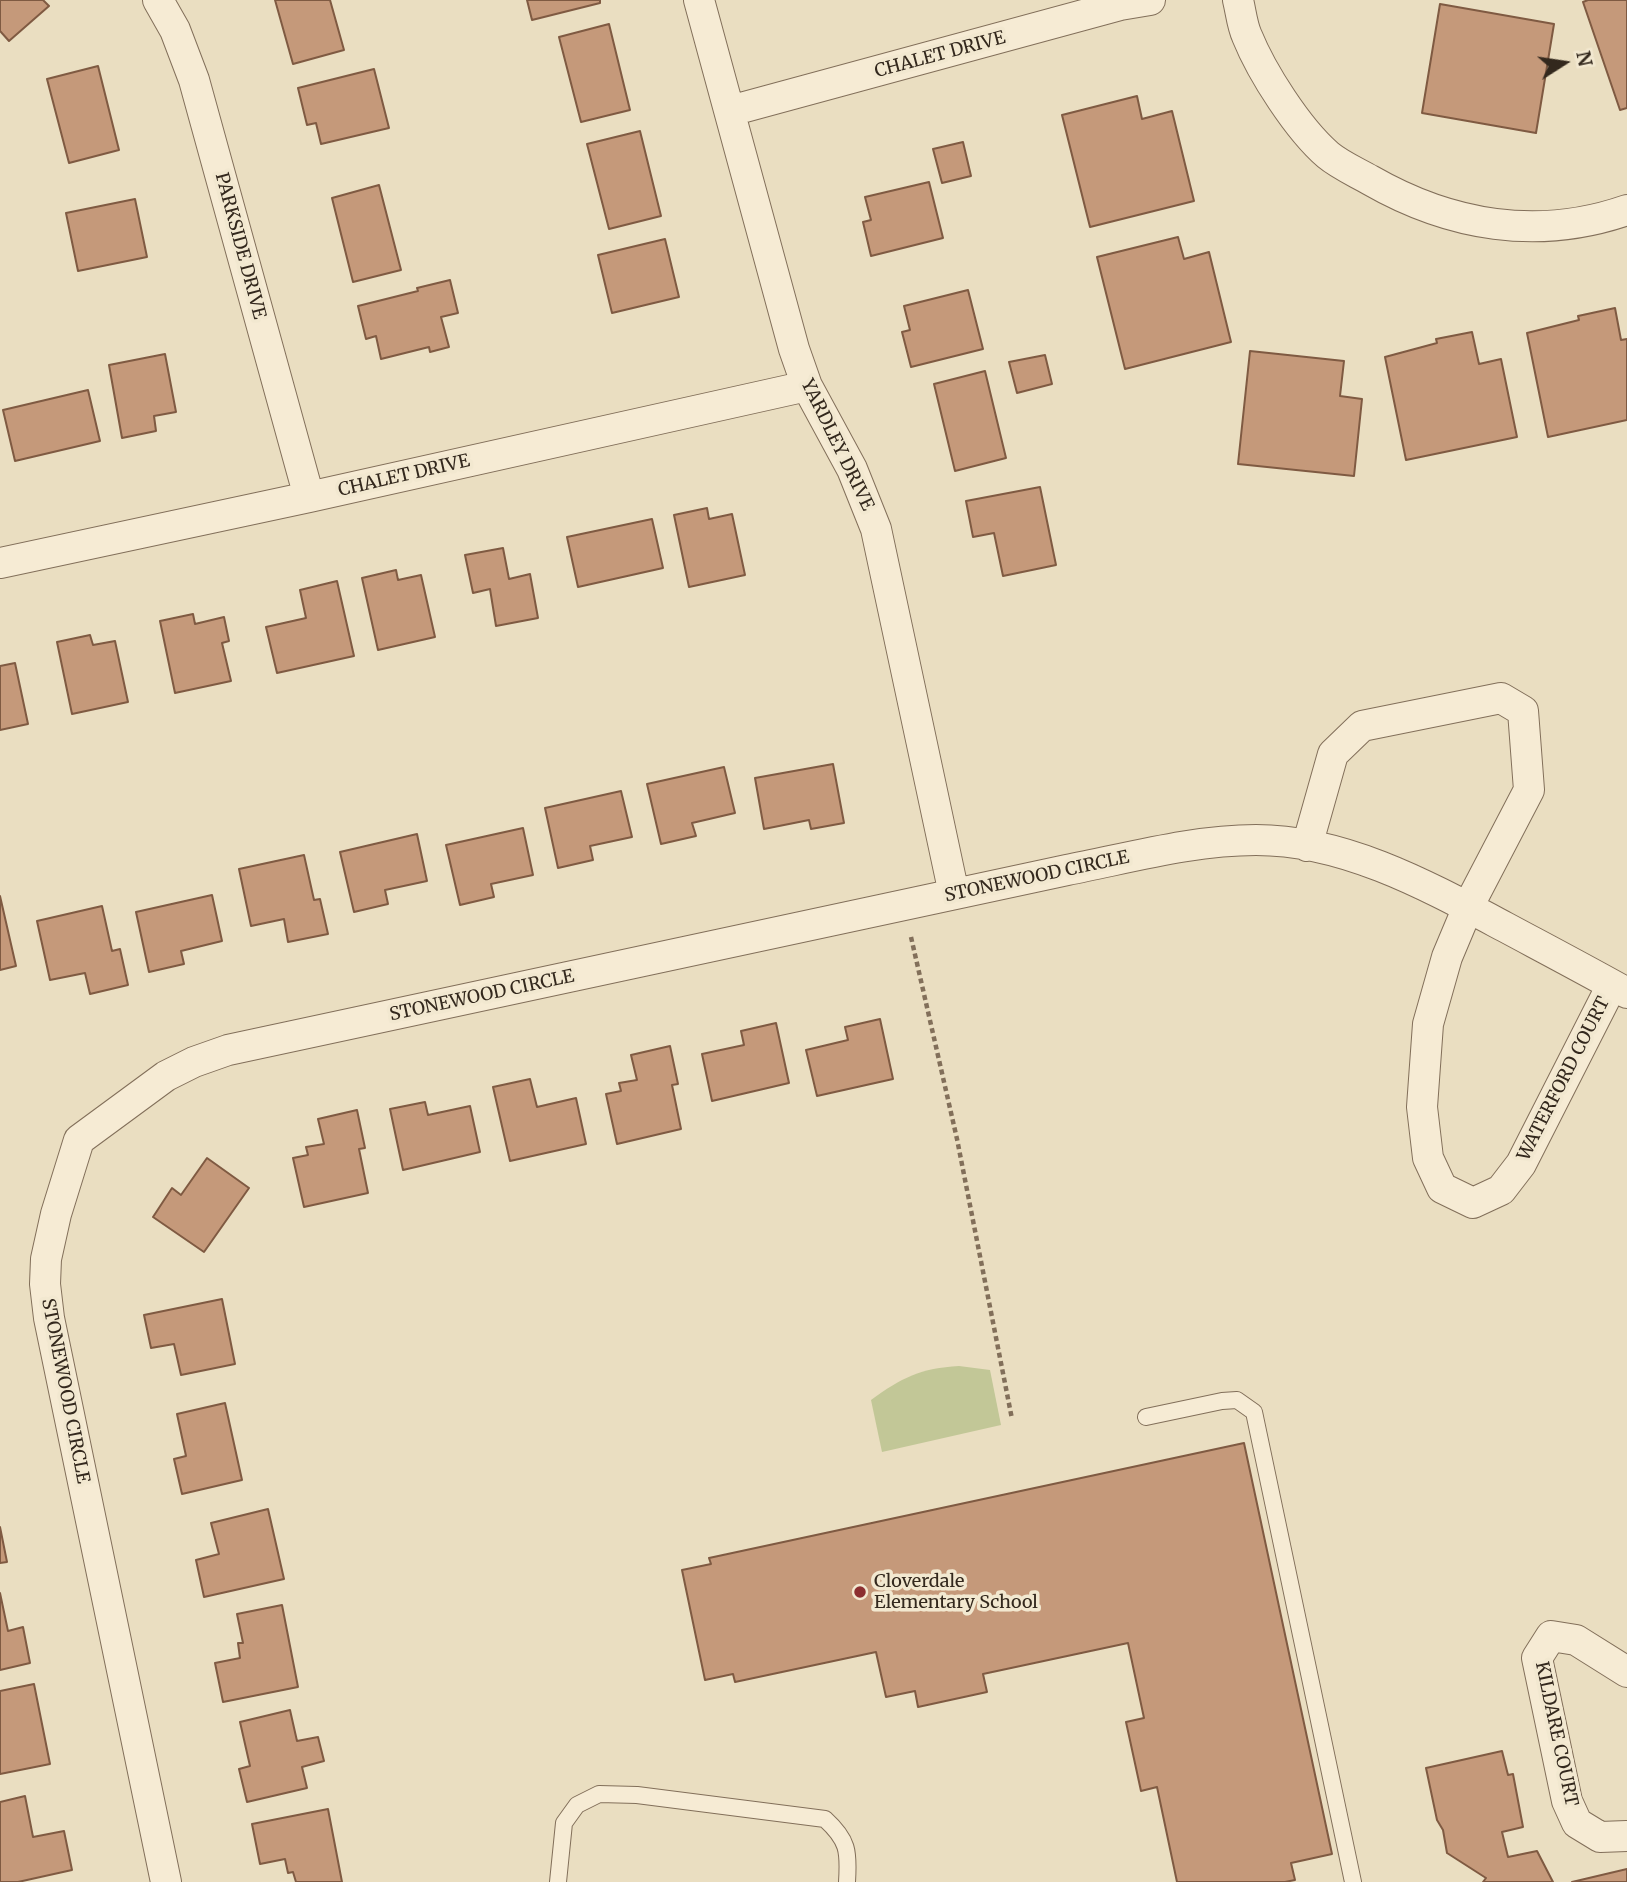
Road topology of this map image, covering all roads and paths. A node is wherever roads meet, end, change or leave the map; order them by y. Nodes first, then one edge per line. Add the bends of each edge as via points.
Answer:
1 (158, 0) edge
2 (699, 0) edge
3 (1150, 0) edge
4 (1238, 0) edge
5 (730, 111) junction
6 (1627, 210) edge
7 (807, 386) junction
8 (309, 497) junction
9 (0, 563) edge
10 (1307, 846) junction
11 (954, 894) junction
12 (905, 905) junction
13 (1468, 907) junction
14 (1620, 988) edge
15 (1146, 1417) dead end
16 (1012, 1419) dead end
17 (1627, 1672) edge
18 (1627, 1836) edge
19 (166, 1882) edge
20 (558, 1882) edge
21 (846, 1882) edge
22 (1353, 1882) edge

1 - 8 street, PARKSIDE DRIVE via 194,80
2 - 5 street, YARDLEY DRIVE
3 - 5 street, CHALET DRIVE
4 - 6 street via 1247,36 1292,116 1329,156 1383,187 1440,213 1495,225 1557,226
5 - 7 street, YARDLEY DRIVE
7 - 8 street, CHALET DRIVE
7 - 11 street, YARDLEY DRIVE via 852,468 876,528
8 - 9 street, CHALET DRIVE
10 - 11 street, STONEWOOD CIRCLE via 1257,840 1192,846
10 - 13 street, STONEWOOD CIRCLE via 1371,862
10 - 13 street via 1333,754 1362,726 1501,698 1524,711 1529,790
11 - 12 street, STONEWOOD CIRCLE
12 - 16 path
12 - 19 street, STONEWOOD CIRCLE via 228,1050 166,1076 79,1140 46,1259 47,1307
13 - 14 street, STONEWOOD CIRCLE
13 - 14 street, WATERFORD COURT via 1447,957 1428,1024 1422,1107 1428,1158 1442,1188 1473,1203 1501,1190 1521,1164
15 - 22 lane via 1237,1400 1254,1412
17 - 18 street, KILDARE COURT via 1576,1640 1551,1636 1537,1658 1567,1801 1577,1823 1600,1837
20 - 21 lane via 564,1823 577,1805 599,1794 825,1819 841,1834 847,1853

